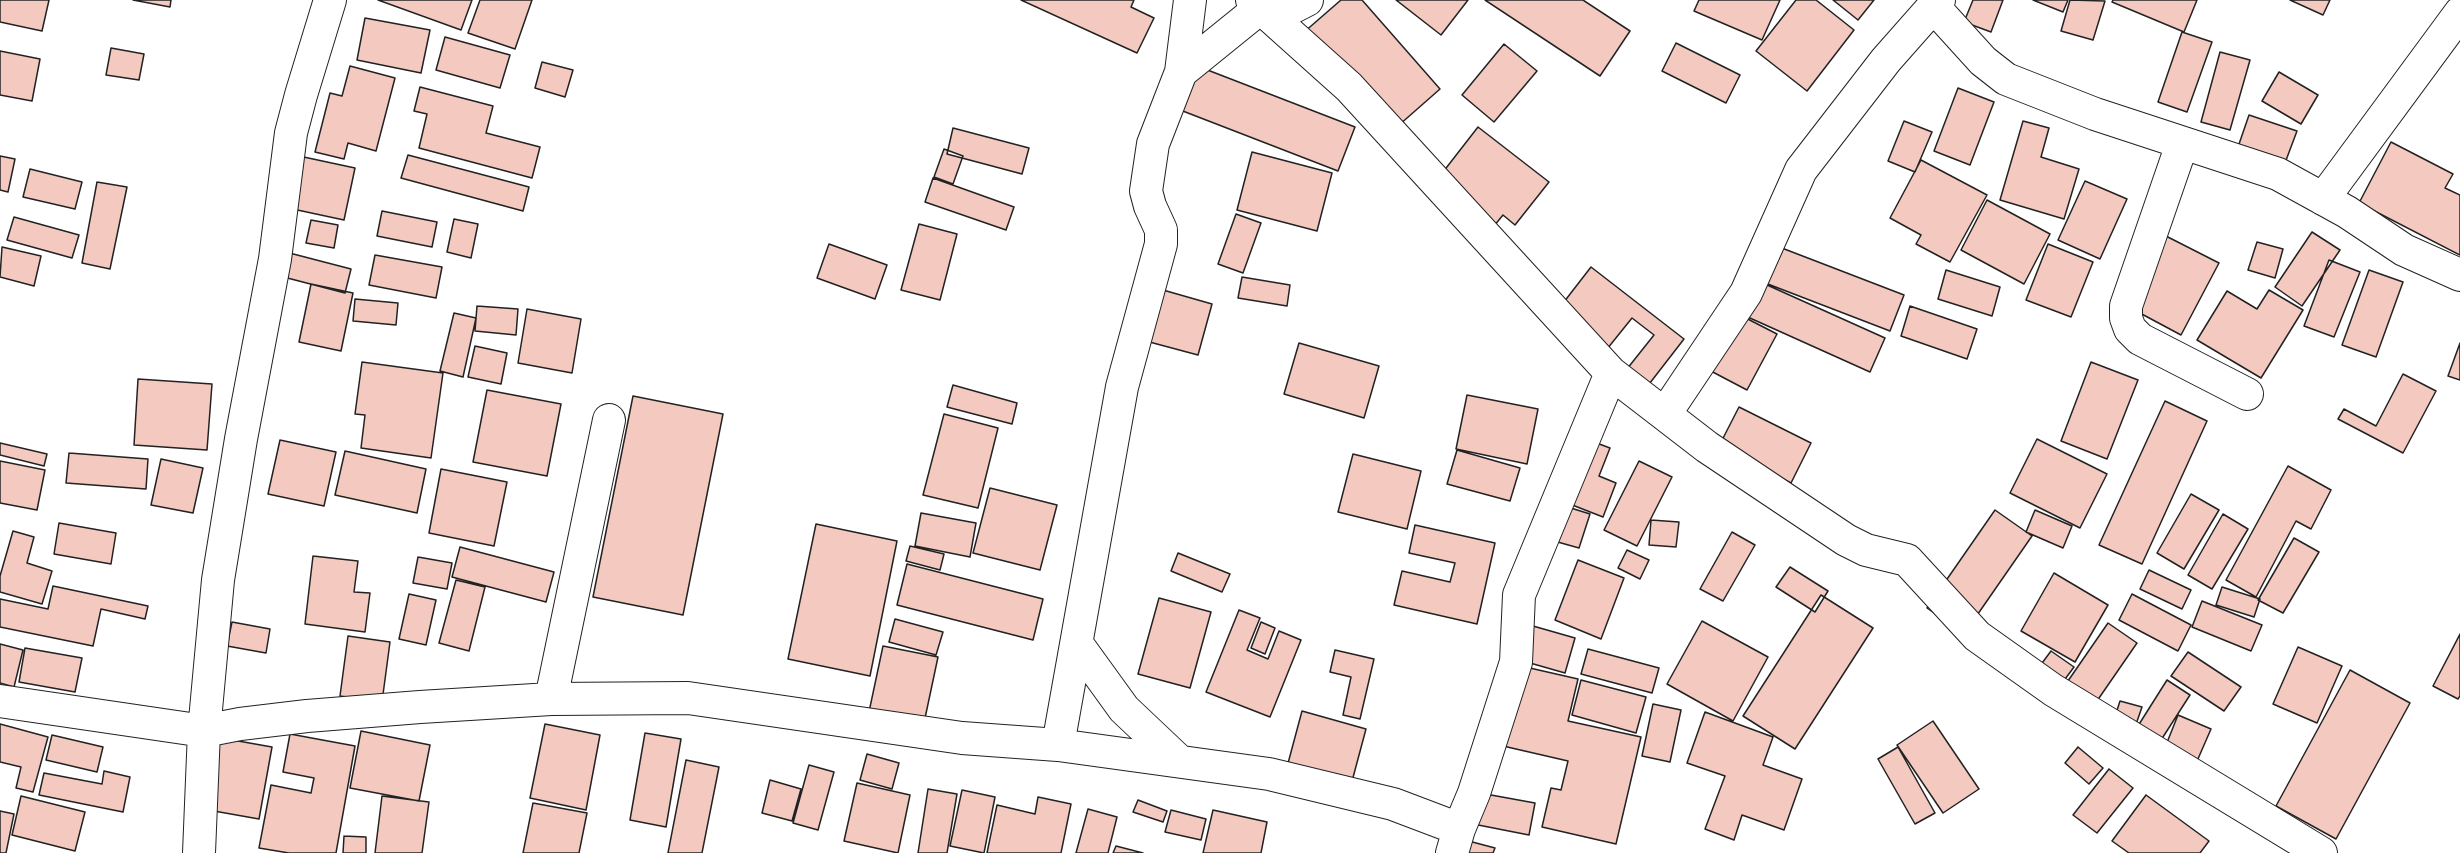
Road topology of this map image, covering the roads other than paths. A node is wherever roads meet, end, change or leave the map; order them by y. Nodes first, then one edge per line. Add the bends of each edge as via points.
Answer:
1 (330, 0) edge
2 (1191, 0) edge
3 (1307, 0) edge
4 (1936, 4) edge
5 (1261, 8) edge
6 (2460, 13) edge
7 (1181, 72) junction
8 (2182, 144) junction
9 (2323, 199) junction
10 (2460, 275) edge
11 (1611, 373) junction
12 (2247, 394) dead end
13 (1665, 414) junction
14 (609, 420) dead end
15 (1077, 645) junction
16 (551, 699) junction
17 (0, 701) edge
18 (204, 731) junction
19 (1059, 745) junction
20 (1179, 761) junction
21 (1456, 841) edge
22 (199, 853) edge
23 (2321, 853) edge

1 - 18 street via 291,132 275,259 218,580
2 - 7 street
3 - 5 street
4 - 8 street via 1983,61 2006,79
4 - 13 street via 1886,60 1801,170 1746,293
5 - 7 street
5 - 11 street via 1349,87
6 - 9 street
7 - 15 street via 1153,144 1146,191 1161,230 1161,244 1122,387
8 - 9 street via 2278,174
8 - 12 street via 2126,306 2126,318 2140,339
9 - 10 street via 2404,250
11 - 13 street
11 - 21 street via 1519,595 1516,662
13 - 23 street via 1707,447 1846,540 1866,550 1907,560 1977,636 2053,690
14 - 16 street
15 - 19 street
15 - 20 street via 1124,709
16 - 18 street via 307,716
16 - 19 street via 688,698 962,738
17 - 18 street
18 - 22 street
19 - 20 street
20 - 21 street via 1292,780 1393,804

